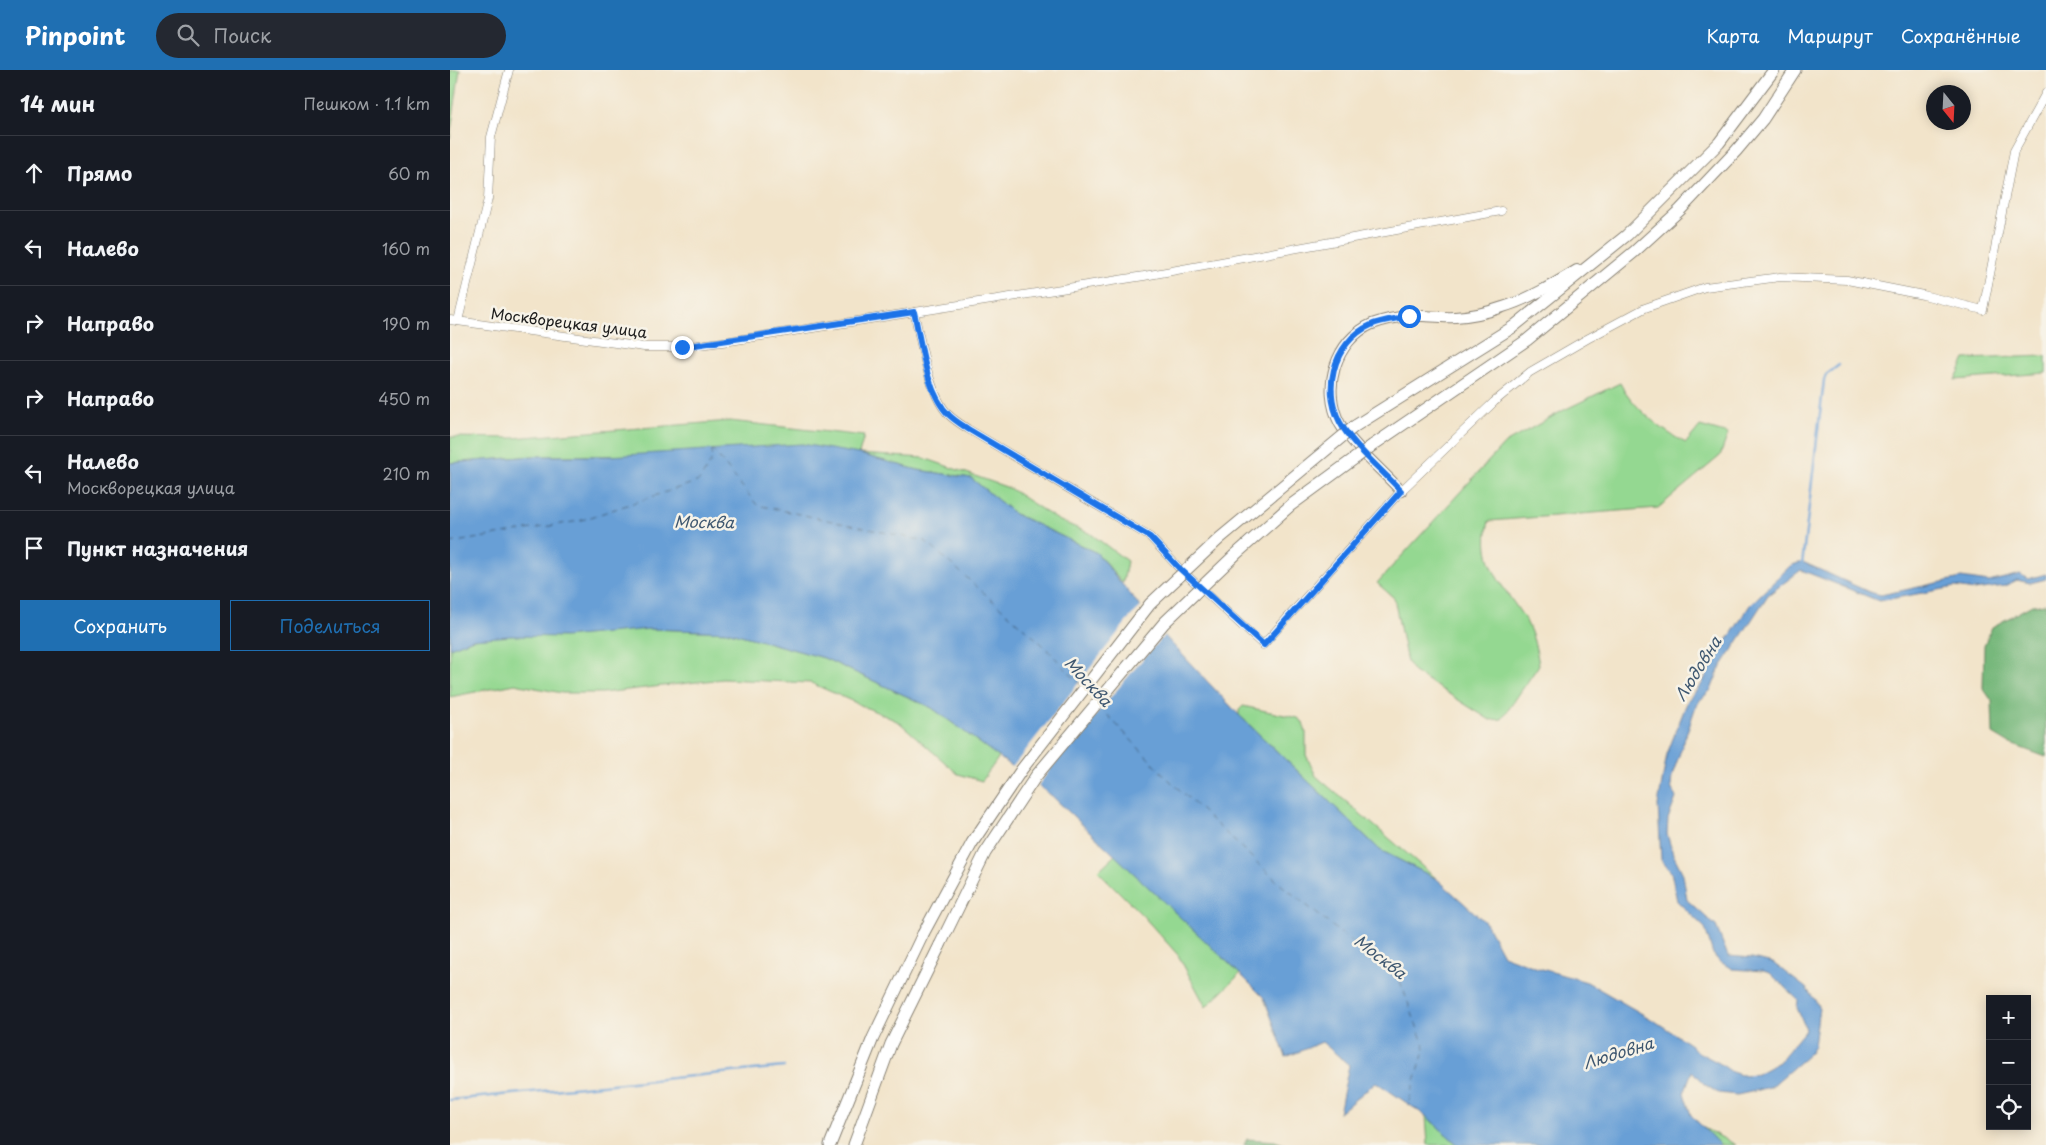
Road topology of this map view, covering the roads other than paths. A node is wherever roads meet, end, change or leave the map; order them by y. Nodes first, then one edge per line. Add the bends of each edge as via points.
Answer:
1 (509, 70) edge
2 (1774, 70) edge
3 (1795, 70) edge
4 (2046, 93) edge
5 (1501, 212) dead end
6 (1598, 259) junction
7 (914, 312) junction
8 (454, 321) edge
9 (1401, 491) junction
10 (830, 1145) edge
11 (854, 1145) edge

1 - 8 street via 491,137 488,199
2 - 6 main road via 1719,143 1627,235
3 - 11 main road, bridge via 1763,119 1736,151 1680,210 1634,252 1527,340 1373,445 1291,506 1164,623 1036,776 985,853 891,1044
4 - 9 street via 2014,151 1983,310 1847,280 1780,277 1706,287 1645,308 1530,372
5 - 7 street, Москворецкая улица
6 - 9 street via 1540,292 1503,308 1455,317 1409,316 1373,324 1345,346 1332,379 1336,415 1350,438
6 - 10 main road, bridge via 1513,327 1354,426 1275,490 1150,604 1022,769 972,843 873,1038
7 - 8 street, Москворецкая улица via 682,347 644,347
7 - 9 street via 934,392 948,414 1150,537 1178,567 1264,645

